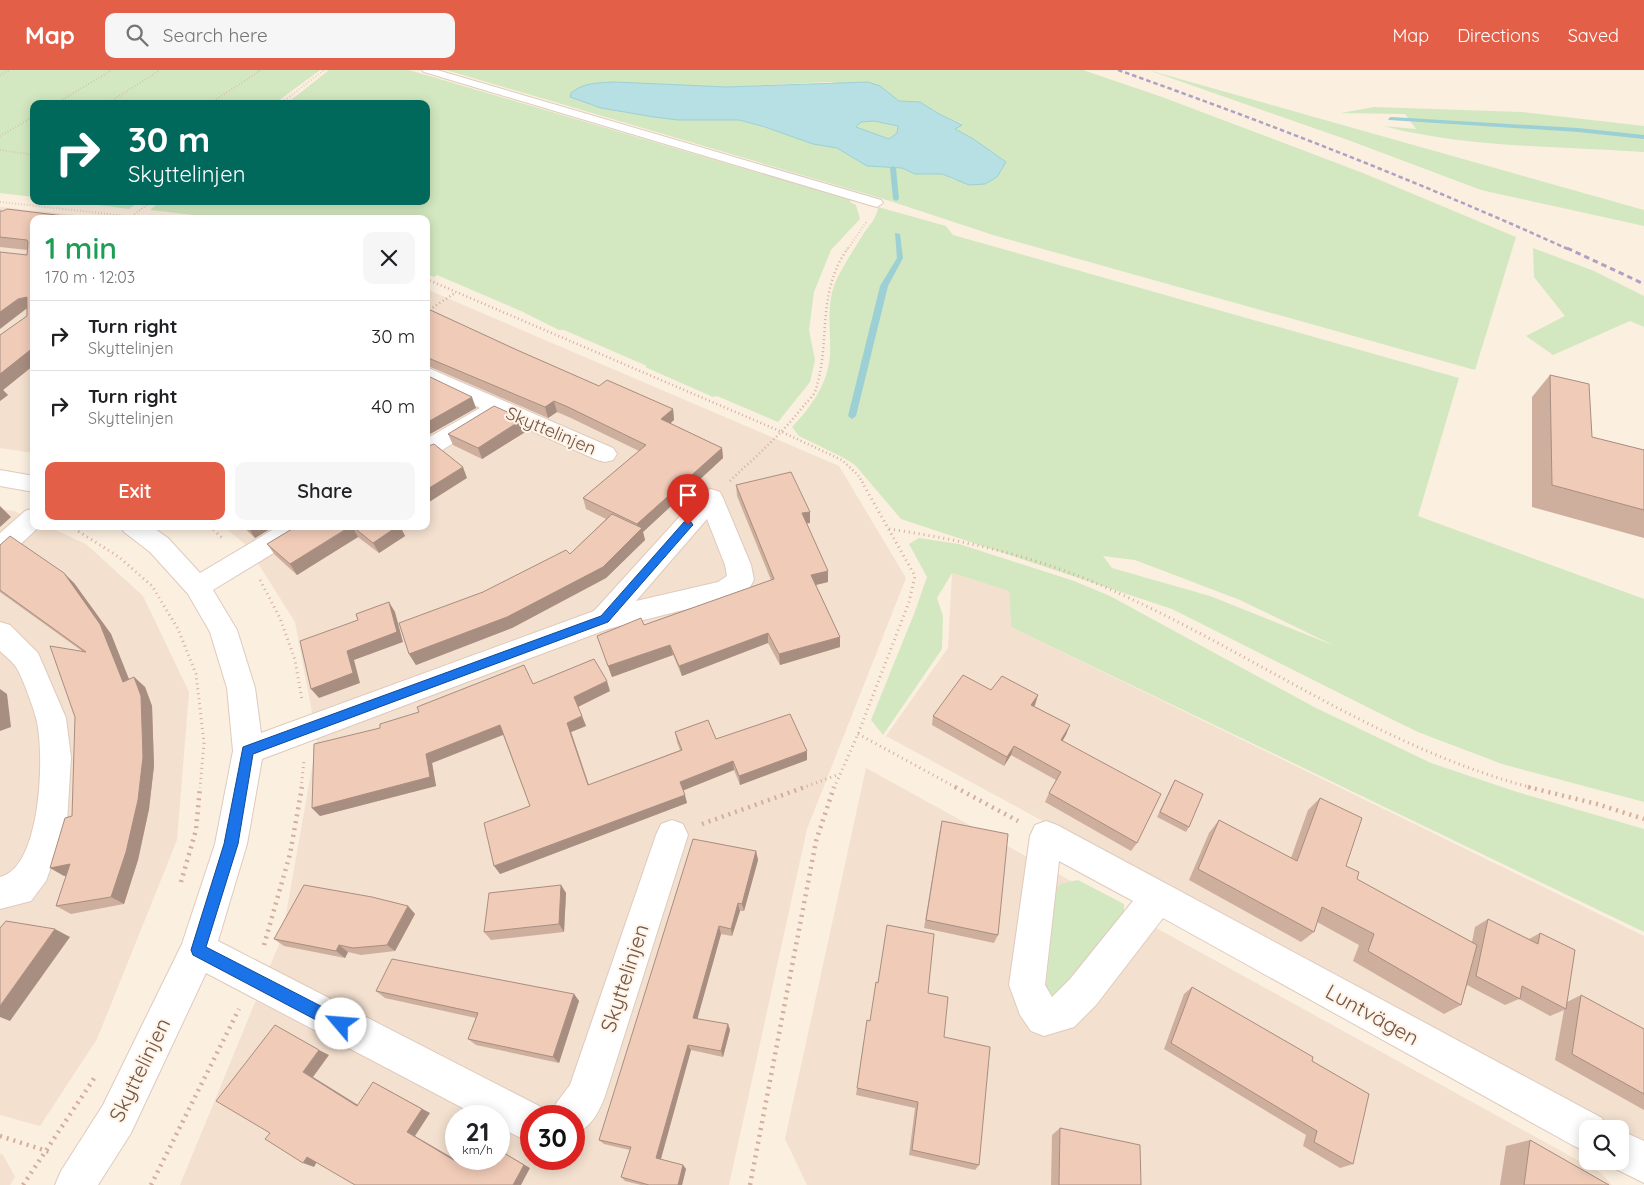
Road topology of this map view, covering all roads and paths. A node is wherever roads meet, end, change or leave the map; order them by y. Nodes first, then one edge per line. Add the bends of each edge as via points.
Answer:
1 (9, 70) edge
2 (112, 70) edge
3 (160, 70) edge
4 (256, 70) edge
5 (324, 70) edge
6 (427, 70) edge
7 (0, 75) edge
8 (62, 100) edge
9 (113, 100) edge
10 (215, 100) edge
11 (285, 100) edge
12 (30, 118) edge
13 (0, 136) edge
14 (0, 150) edge
15 (28, 154) edge
16 (0, 202) edge
17 (877, 203) joint
18 (147, 205) edge
19 (123, 215) edge
20 (133, 215) edge
21 (430, 281) edge
22 (456, 293) junction
23 (430, 309) edge
24 (430, 375) edge
25 (497, 407) junction
26 (782, 432) junction
27 (430, 448) edge
28 (605, 454) dead end
29 (0, 478) edge
30 (30, 483) edge
31 (711, 498) junction
32 (30, 522) edge
33 (888, 528) junction
34 (76, 530) edge
35 (138, 530) edge
36 (292, 530) edge
37 (0, 548) edge
38 (197, 588) junction
39 (604, 619) junction
40 (0, 633) edge
41 (858, 734) junction
42 (248, 751) junction
43 (838, 775) junction
44 (1644, 819) edge
45 (672, 835) joint
46 (1046, 836) junction
47 (181, 884) dead end
48 (0, 893) edge
49 (1156, 898) junction
50 (198, 950) junction
51 (98, 1072) dead end
52 (579, 1105) edge
53 (520, 1117) edge
54 (1579, 1127) edge
55 (1629, 1155) edge
56 (1644, 1163) edge
57 (23, 1185) edge
58 (75, 1185) edge
59 (750, 1185) edge

1 - 7 path
2 - 8 path
3 - 9 path
4 - 10 path via 260,71
5 - 11 path
6 - 17 lane
12 - 13 path
14 - 15 path
16 - 19 path
17 - 26 path via 838,262 826,300 824,348 816,391
18 - 20 path
21 - 22 path
22 - 23 path
22 - 26 path
24 - 25 street, Skyttelinjen
25 - 27 street, Skyttelinjen
25 - 28 street, Skyttelinjen
26 - 31 path
26 - 33 path via 842,460 858,475
29 - 30 street
31 - 39 street
31 - 39 street via 741,580 726,590
32 - 37 street
33 - 41 path via 915,576 909,602
33 - 44 path via 997,549 1071,574 1144,605 1312,697 1421,749 1518,784
34 - 47 path via 120,557 152,586 178,629 196,674 204,743 196,830
35 - 38 street, Skyttelinjen via 159,545
36 - 38 street
38 - 42 street, Skyttelinjen via 223,630 241,688
39 - 42 street
40 - 48 street via 28,661 51,718 56,757 51,823 34,870 19,888
41 - 43 path
41 - 46 path
42 - 50 street, Skyttelinjen via 231,844
43 - 45 path
43 - 59 path via 816,841
45 - 52 street, Skyttelinjen via 586,1096
46 - 49 street, Luntvägen
46 - 49 street via 1027,985 1044,1018 1061,1014 1083,992
49 - 54 street, Luntvägen
50 - 53 street
50 - 58 street, Skyttelinjen via 118,1118
51 - 57 path
55 - 56 street

